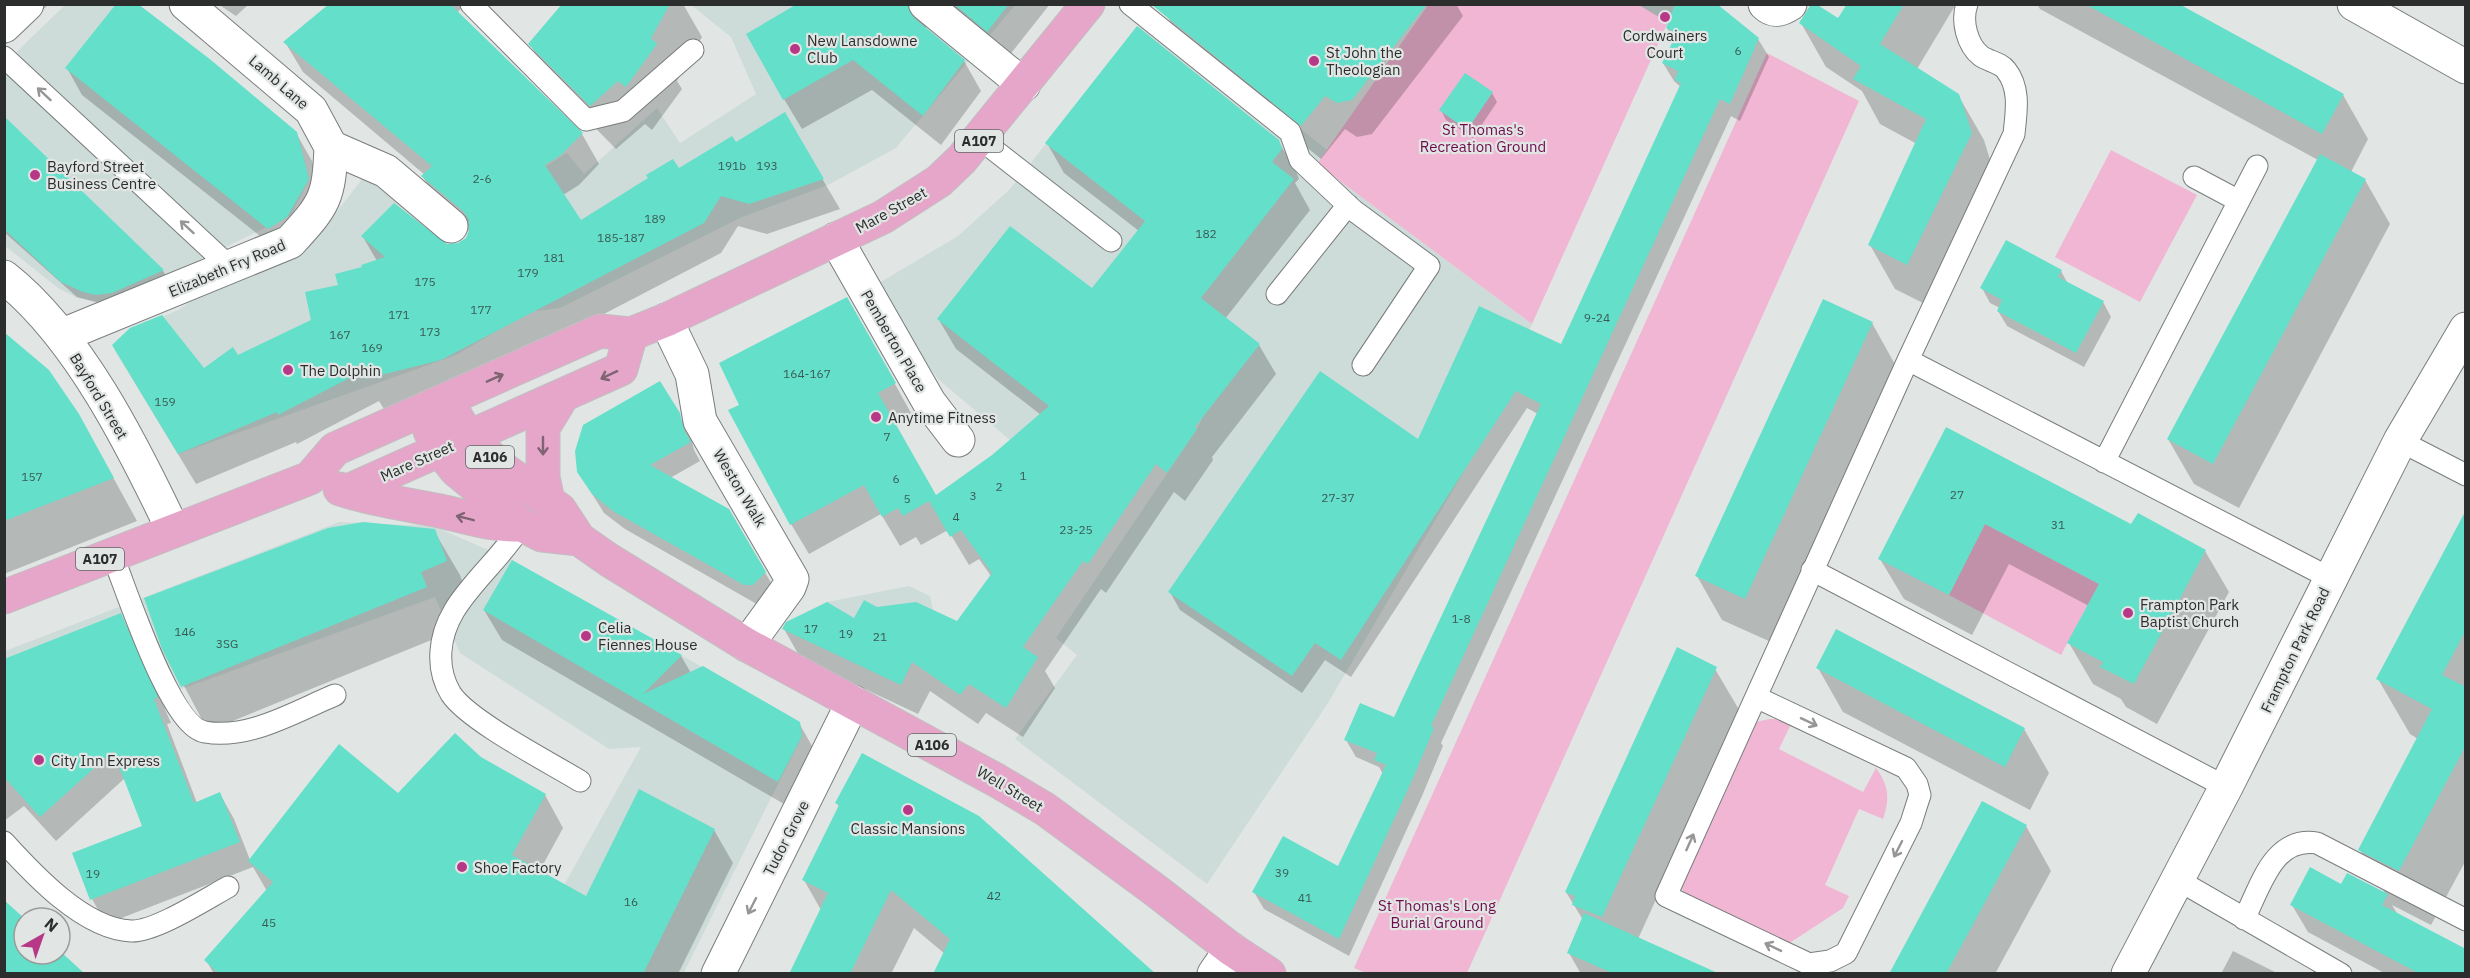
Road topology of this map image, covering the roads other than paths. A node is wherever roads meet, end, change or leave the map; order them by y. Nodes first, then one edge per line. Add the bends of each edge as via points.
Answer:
1 (27, 4) edge
2 (471, 4) edge
3 (925, 4) edge
4 (1088, 4) edge
5 (1130, 4) edge
6 (1765, 4) edge
7 (1790, 4) edge
8 (1967, 4) edge
9 (2354, 4) edge
10 (205, 9) edge
11 (4, 26) edge
12 (693, 50) dead end
13 (4, 57) edge
14 (2466, 67) edge
15 (1024, 85) junction
16 (981, 139) junction
17 (331, 147) junction
18 (2257, 166) dead end
19 (2194, 177) dead end
20 (2239, 201) junction
21 (1348, 205) junction
22 (451, 226) dead end
23 (836, 239) junction
24 (1111, 241) dead end
25 (230, 267) junction
26 (4, 277) edge
27 (1277, 294) dead end
28 (666, 320) junction
29 (2466, 328) edge
30 (631, 334) junction
31 (63, 335) junction
32 (1908, 360) junction
33 (1364, 365) dead end
34 (563, 395) junction
35 (433, 406) junction
36 (958, 440) dead end
37 (2400, 441) junction
38 (454, 444) junction
39 (2104, 462) junction
40 (2466, 475) edge
41 (310, 478) junction
42 (348, 491) junction
43 (548, 501) junction
44 (522, 525) junction
45 (173, 530) junction
46 (579, 539) junction
47 (112, 554) junction
48 (1812, 570) junction
49 (2331, 578) junction
50 (4, 597) edge
51 (747, 645) junction
52 (335, 695) dead end
53 (1756, 697) junction
54 (853, 702) junction
55 (580, 781) dead end
56 (2226, 788) junction
57 (4, 843) edge
58 (2178, 880) junction
59 (228, 887) dead end
60 (2244, 919) junction
61 (2466, 920) edge
62 (1222, 962) edge
63 (2310, 966) edge
64 (718, 974) edge
65 (1269, 974) edge
66 (2128, 974) edge
67 (2341, 974) edge

1 - 11 street
2 - 12 lane via 586,120 623,111
3 - 15 street
4 - 15 main road, Mare Street / A107
5 - 21 lane via 1290,132 1299,160
6 - 7 street via 1770,9 1783,9
8 - 32 lane via 1969,42 1981,56 2006,69 2017,96 2014,134
9 - 14 street
10 - 17 street, Lamb Lane via 311,110
25 -> 13 lane
15 - 16 main road, Mare Street / A107
16 - 23 main road, Mare Street / A107 via 939,181 912,200
16 - 24 lane
17 - 22 street via 386,171
17 - 25 street, Elizabeth Fry Road via 330,186 316,214 290,242
18 - 20 lane
19 - 20 lane
20 - 39 lane
21 - 27 lane
21 - 33 lane via 1429,266
23 - 28 main road, Mare Street / A107
23 - 36 street, Pemberton Place via 929,402
25 - 31 street, Elizabeth Fry Road
26 - 31 street, Bayford Street
28 - 30 main road, Mare Street / A107
28 - 51 street, Weston Walk via 692,374 700,422 792,579
29 - 37 street, Frampton Park Road
30 -> 34 main road, Mare Street via 621,369
35 -> 30 main road, Mare Street / A107 via 600,331
31 - 45 street, Bayford Street via 103,399
32 - 39 lane
32 - 48 lane
34 - 38 main road, Mare Street
34 -> 43 main road via 543,428 543,477
35 - 38 main road, Well Street / A106
35 - 41 main road, Mare Street / A107 via 335,449
37 - 40 lane
37 - 49 street, Frampton Park Road
38 - 42 main road, Mare Street
38 - 43 main road, Well Street / A106 via 506,471
38 - 44 main road, Well Street via 456,470
39 - 49 lane
41 - 42 main road
41 - 45 main road, Mare Street / A107
44 -> 42 main road via 497,526 372,500
43 - 46 main road, Well Street / A106 via 560,510
44 - 46 main road, Well Street via 542,536
44 - 55 lane via 507,550 454,611 440,653 441,669 452,694 475,717
45 - 47 main road, Mare Street / A107
46 - 51 main road, Well Street / A106
47 - 50 main road, Mare Street / A107
47 - 52 lane via 159,675 183,717 196,730 215,733 248,729
48 - 53 lane
48 - 56 lane
49 - 56 street, Frampton Park Road
51 - 54 main road, Well Street / A106
53 -> 53 lane via 1906,768 1917,784 1920,795 1911,823 1846,953 1830,961 1809,964 1666,896
54 - 62 main road, Well Street / A106 via 1045,809 1155,890
54 -> 64 street, Tudor Grove
56 - 58 street, Frampton Park Road
57 - 59 lane via 43,886 94,920 132,932 166,921
58 - 60 lane
58 - 66 street, Frampton Park Road
60 - 61 lane via 2274,860 2289,846 2303,841 2317,843
60 - 63 lane
62 - 65 main road, Well Street / A106
63 - 67 lane

